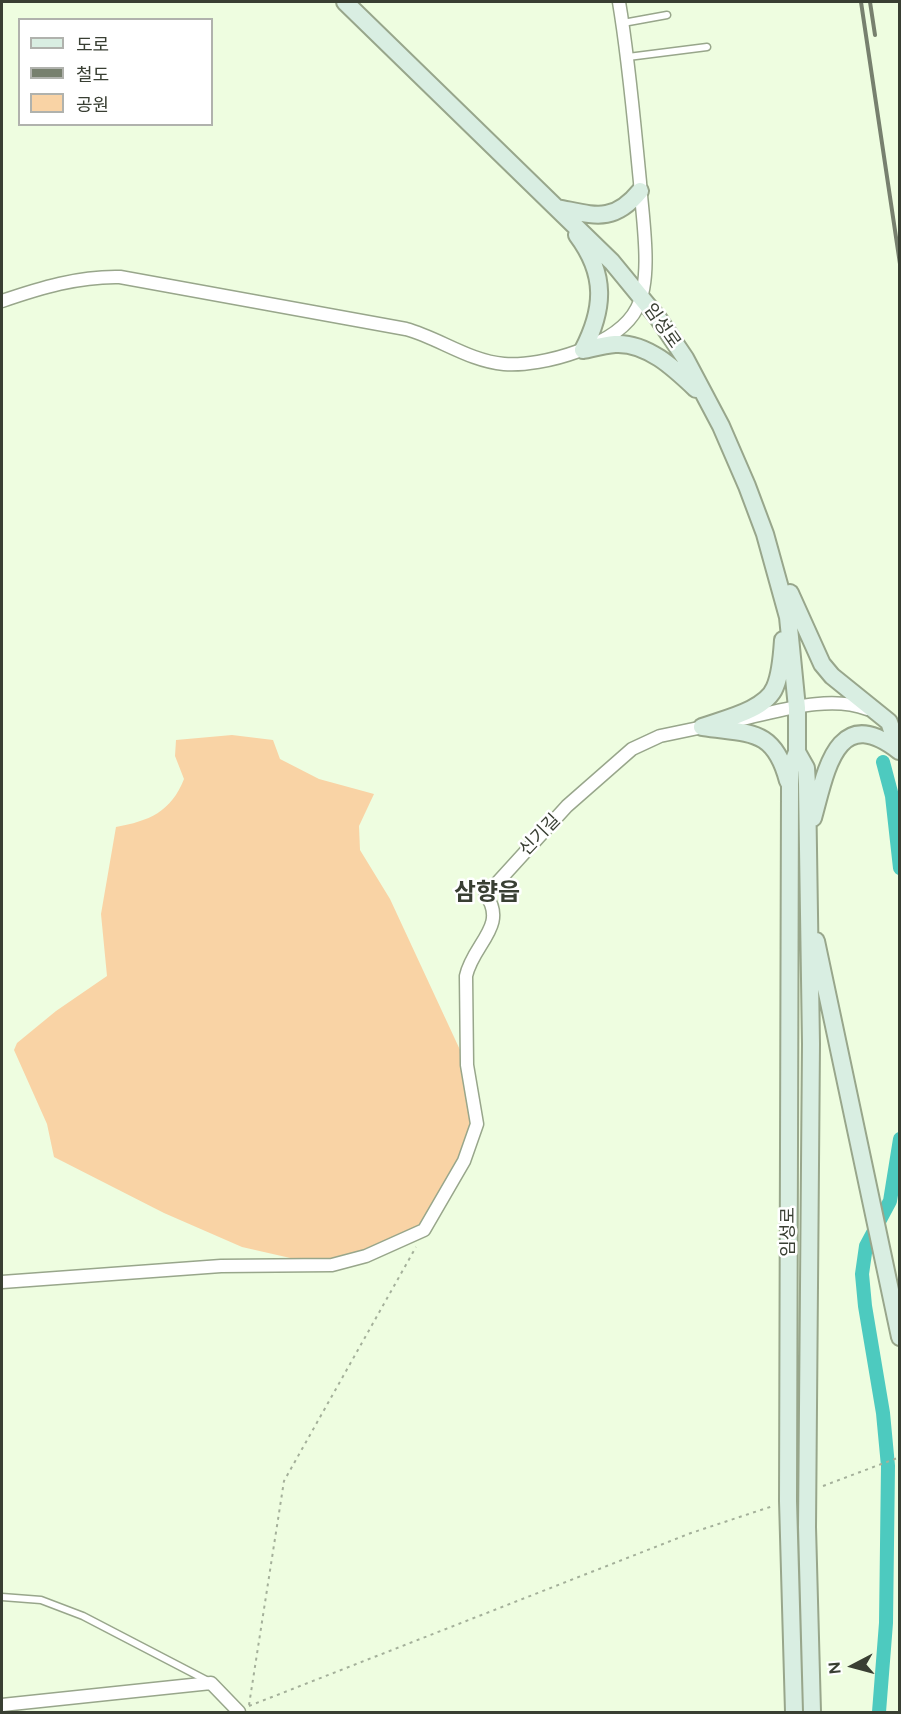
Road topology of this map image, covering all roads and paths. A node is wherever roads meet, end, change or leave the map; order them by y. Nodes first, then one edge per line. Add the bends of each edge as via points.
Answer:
1 (347, 2) edge
2 (619, 2) edge
3 (667, 15) dead end
4 (623, 23) junction
5 (707, 47) dead end
6 (628, 57) junction
7 (640, 191) junction
8 (557, 208) junction
9 (642, 296) junction
10 (2, 301) edge
11 (583, 350) junction
12 (705, 397) junction
13 (771, 556) junction
14 (786, 609) junction
15 (797, 708) junction
16 (702, 727) junction
17 (797, 752) junction
18 (899, 752) edge
19 (790, 790) junction
20 (808, 837) junction
21 (808, 902) junction
22 (423, 1230) junction
23 (2, 1282) edge
24 (900, 1337) edge
25 (900, 1457) edge
26 (807, 1493) junction
27 (788, 1501) junction
28 (2, 1597) edge
29 (212, 1683) junction
30 (2, 1705) edge
31 (243, 1710) edge
32 (794, 1713) edge
33 (812, 1713) edge

1 - 8 main road, 임성로
2 - 4 street
3 - 4 lane
4 - 6 street
5 - 6 lane
6 - 7 street
7 - 8 main road via 630,203 609,215
7 - 9 street via 645,242
8 - 9 main road, 임성로
8 - 11 main road via 583,243 600,285 598,314
9 - 11 street via 627,322
9 - 12 main road, 임성로 via 685,358
10 - 11 street via 70,281 120,277 406,329 500,364 547,361
11 - 12 main road via 616,344 648,352
12 - 13 main road, 임성로 via 747,486
13 - 14 main road, 임성로
13 - 18 main road via 822,664 889,722
14 - 15 main road, 임성로
14 - 16 main road via 775,688 754,707
15 - 16 street, 신기길
15 - 17 main road, 임성로
15 - 18 street, 신기길 via 837,703 868,710 888,731
16 - 19 main road via 753,734 769,741 779,753
16 - 22 street, 신기길 via 660,736 632,749 567,806 486,895 494,906 495,919 469,963 466,976 467,1065 476,1133
17 - 19 main road, 임성로 via 790,770
17 - 20 main road, 임성로 via 806,768
18 - 20 main road via 874,736 851,735 844,740 828,761
19 - 27 main road, 임성로
20 - 21 main road, 임성로
21 - 24 main road, 임성로
21 - 26 main road, 임성로 via 811,1044
22 - 23 street via 379,1252 332,1265 221,1266
22 - 31 path via 284,1481
25 - 26 path
26 - 33 main road, 임성로
27 - 31 path via 691,1533
27 - 32 main road, 임성로
28 - 29 lane via 41,1600 82,1616
29 - 30 street
29 - 31 street

